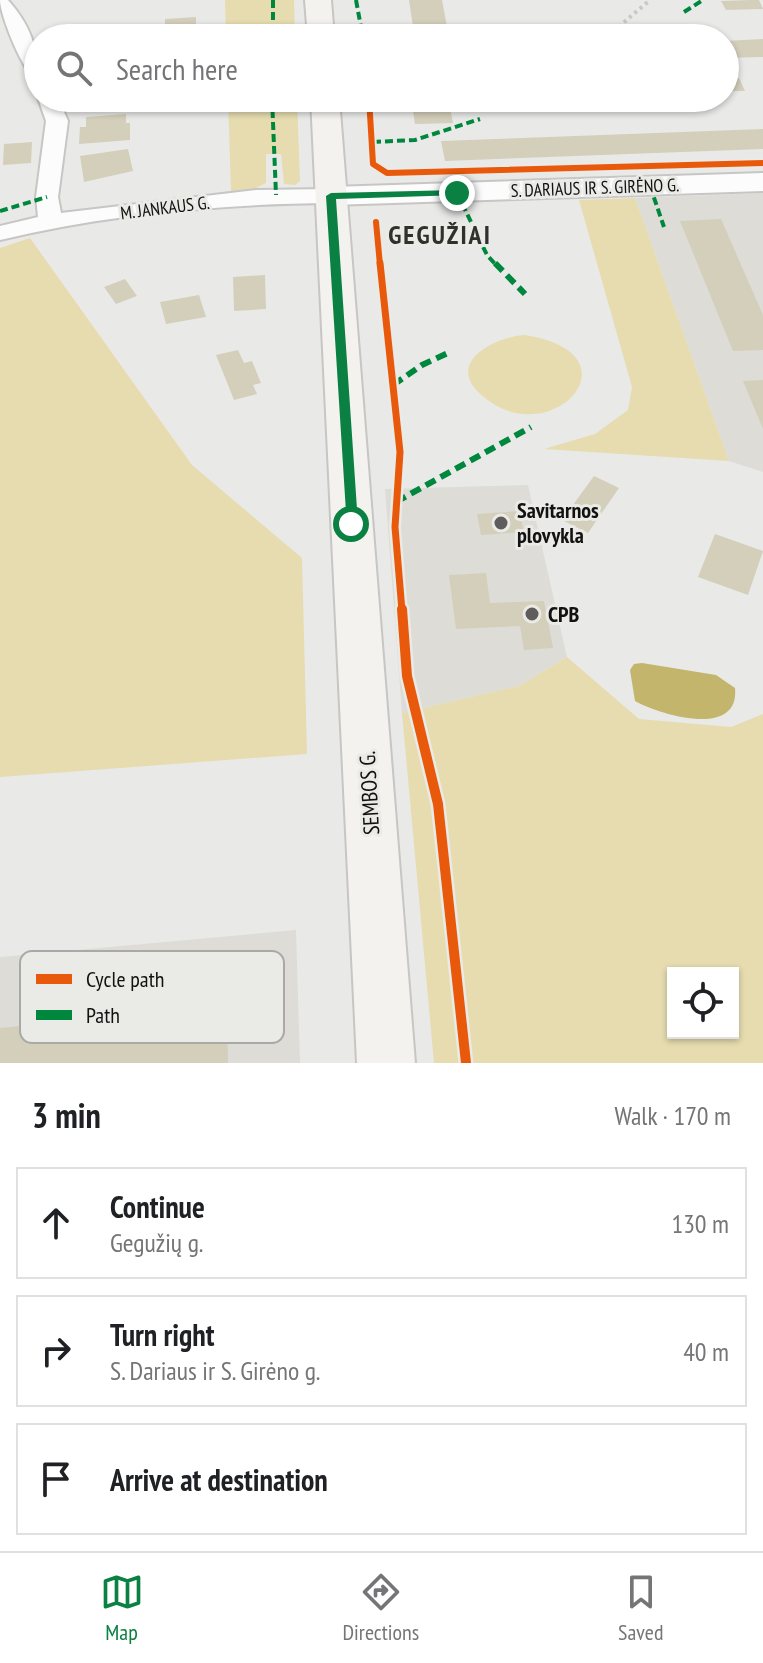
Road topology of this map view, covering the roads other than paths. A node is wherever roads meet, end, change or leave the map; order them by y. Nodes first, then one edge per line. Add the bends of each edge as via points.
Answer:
1 (318, 0) edge
2 (0, 2) edge
3 (320, 24) edge
4 (24, 43) edge
5 (53, 112) edge
6 (326, 112) edge
7 (763, 182) edge
8 (331, 196) junction
9 (50, 221) junction
10 (0, 233) edge
11 (386, 1063) edge

1 - 3 main road
2 - 4 street
5 - 9 street
6 - 8 main road, SEMBOS G.
7 - 8 street, S. DARIAUS IR S. GIRĖNO G.
8 - 9 street, M. JANKAUS G. via 266,196
8 - 11 main road, SEMBOS G.
9 - 10 street, M. JANKAUS G.

